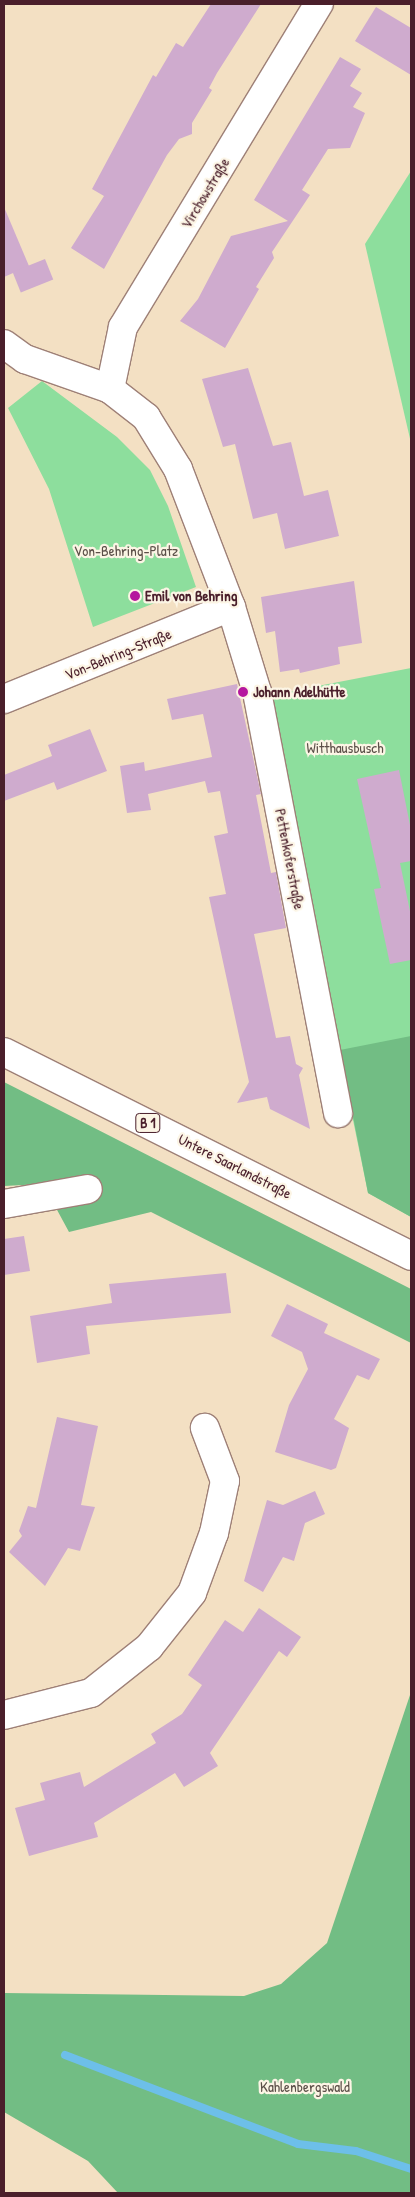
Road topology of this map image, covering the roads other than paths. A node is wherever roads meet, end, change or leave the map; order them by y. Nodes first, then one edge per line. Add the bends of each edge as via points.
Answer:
1 (319, 4) edge
2 (4, 344) edge
3 (110, 389) junction
4 (231, 607) junction
5 (4, 698) edge
6 (4, 1052) edge
7 (338, 1113) dead end
8 (88, 1190) dead end
9 (4, 1204) edge
10 (411, 1256) edge
11 (205, 1428) dead end
12 (4, 1715) edge

1 - 3 street, Virchowstraße via 123,327
2 - 3 street via 25,360
3 - 4 street via 146,417 178,469
4 - 5 street, Von-Behring-Straße
4 - 7 street, Pettenkoferstraße via 257,692
6 - 10 street, Untere Saarlandstraße / B 1
8 - 9 street
11 - 12 street via 225,1481 214,1533 192,1593 149,1647 91,1693

